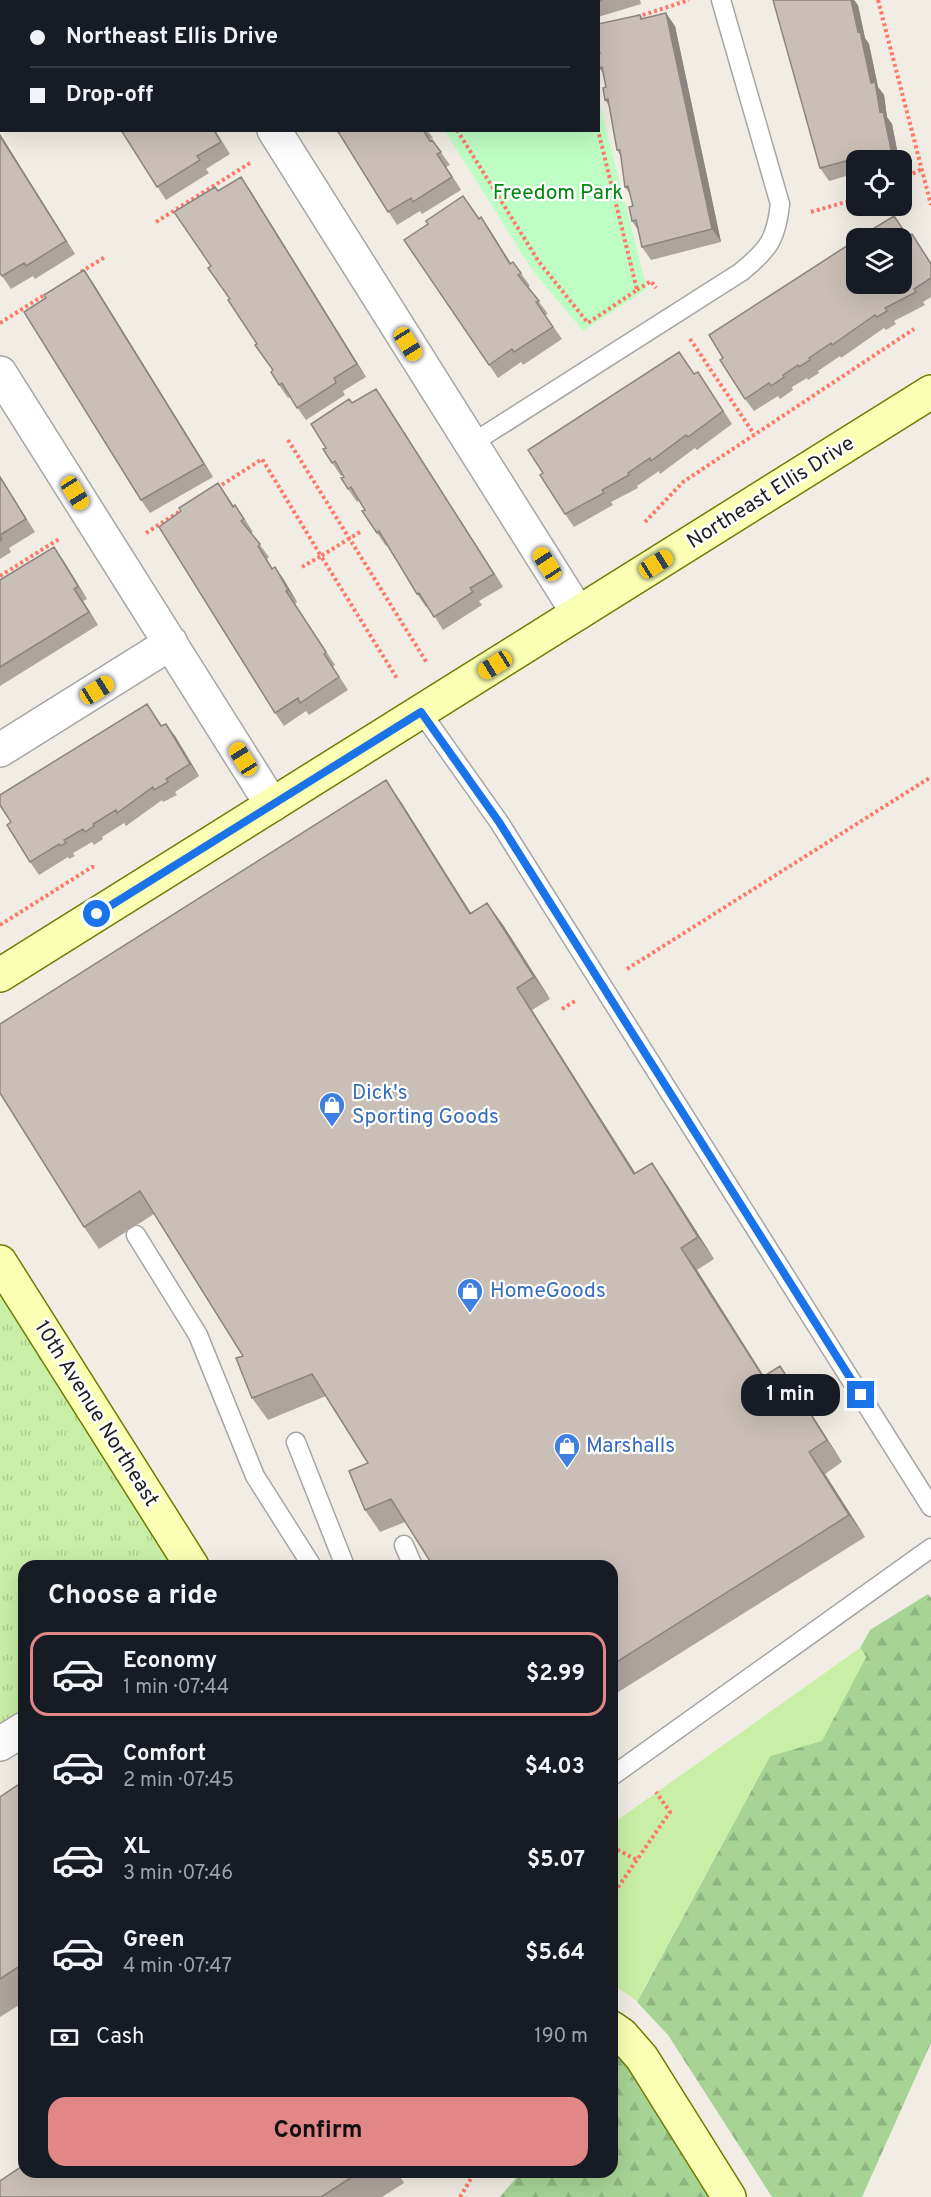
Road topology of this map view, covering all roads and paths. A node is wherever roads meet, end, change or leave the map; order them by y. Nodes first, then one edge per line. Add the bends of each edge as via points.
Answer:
1 (689, 0) edge
2 (721, 0) edge
3 (878, 0) edge
4 (629, 19) edge
5 (459, 132) edge
6 (598, 132) edge
7 (278, 137) edge
8 (922, 169) junction
9 (912, 174) edge
10 (846, 202) edge
11 (931, 205) edge
12 (778, 221) junction
13 (156, 222) dead end
14 (105, 257) dead end
15 (77, 275) edge
16 (637, 290) junction
17 (48, 293) edge
18 (674, 315) junction
19 (0, 323) edge
20 (0, 373) edge
21 (931, 392) edge
22 (754, 434) dead end
23 (288, 440) dead end
24 (471, 444) junction
25 (213, 490) edge
26 (193, 503) edge
27 (360, 532) edge
28 (63, 537) dead end
29 (349, 540) junction
30 (113, 553) junction
31 (321, 556) junction
32 (300, 568) dead end
33 (0, 576) edge
34 (578, 613) junction
35 (171, 643) junction
36 (430, 669) dead end
37 (402, 686) dead end
38 (421, 712) junction
39 (0, 750) edge
40 (931, 777) edge
41 (272, 805) junction
42 (0, 975) edge
43 (602, 985) junction
44 (562, 1009) dead end
45 (136, 1235) dead end
46 (0, 1262) edge
47 (296, 1442) dead end
48 (931, 1507) edge
49 (404, 1545) edge
50 (931, 1548) edge
51 (188, 1560) edge
52 (308, 1560) edge
53 (343, 1560) edge
54 (410, 1560) edge
55 (18, 1733) edge
56 (0, 1744) edge
57 (618, 1772) edge
58 (656, 1792) dead end
59 (618, 1850) edge
60 (637, 1860) junction
61 (618, 1887) edge
62 (618, 2032) edge
63 (471, 2178) edge
64 (460, 2197) edge
65 (729, 2197) edge

1 - 4 path
2 - 12 lane via 780,204
3 - 8 path
5 - 16 path via 539,262 588,322
6 - 16 path
7 - 13 path
7 - 24 street
8 - 9 path
8 - 11 path
10 - 12 path
12 - 18 lane via 765,253
14 - 15 path
16 - 18 path via 651,280
17 - 19 path
18 - 22 path
18 - 24 lane
20 - 30 street
21 - 34 street, Northeast Ellis Drive
23 - 29 path
24 - 34 street
25 - 31 path via 262,459
26 - 30 path
27 - 29 path
28 - 33 path
29 - 31 path
29 - 36 path
30 - 35 street
31 - 32 path
31 - 37 path
34 - 38 street, Northeast Ellis Drive
35 - 39 street
35 - 41 street
38 - 41 street, Northeast Ellis Drive
38 - 43 lane via 499,822
40 - 43 path
41 - 42 street, Northeast Ellis Drive
43 - 44 path
43 - 48 lane
45 - 52 lane via 198,1335 255,1476
46 - 51 street, 10th Avenue Northeast
47 - 53 lane
49 - 54 lane
50 - 57 lane
55 - 56 street
58 - 60 path via 670,1812
59 - 60 path
60 - 61 path
62 - 65 street via 642,2058
63 - 64 path

